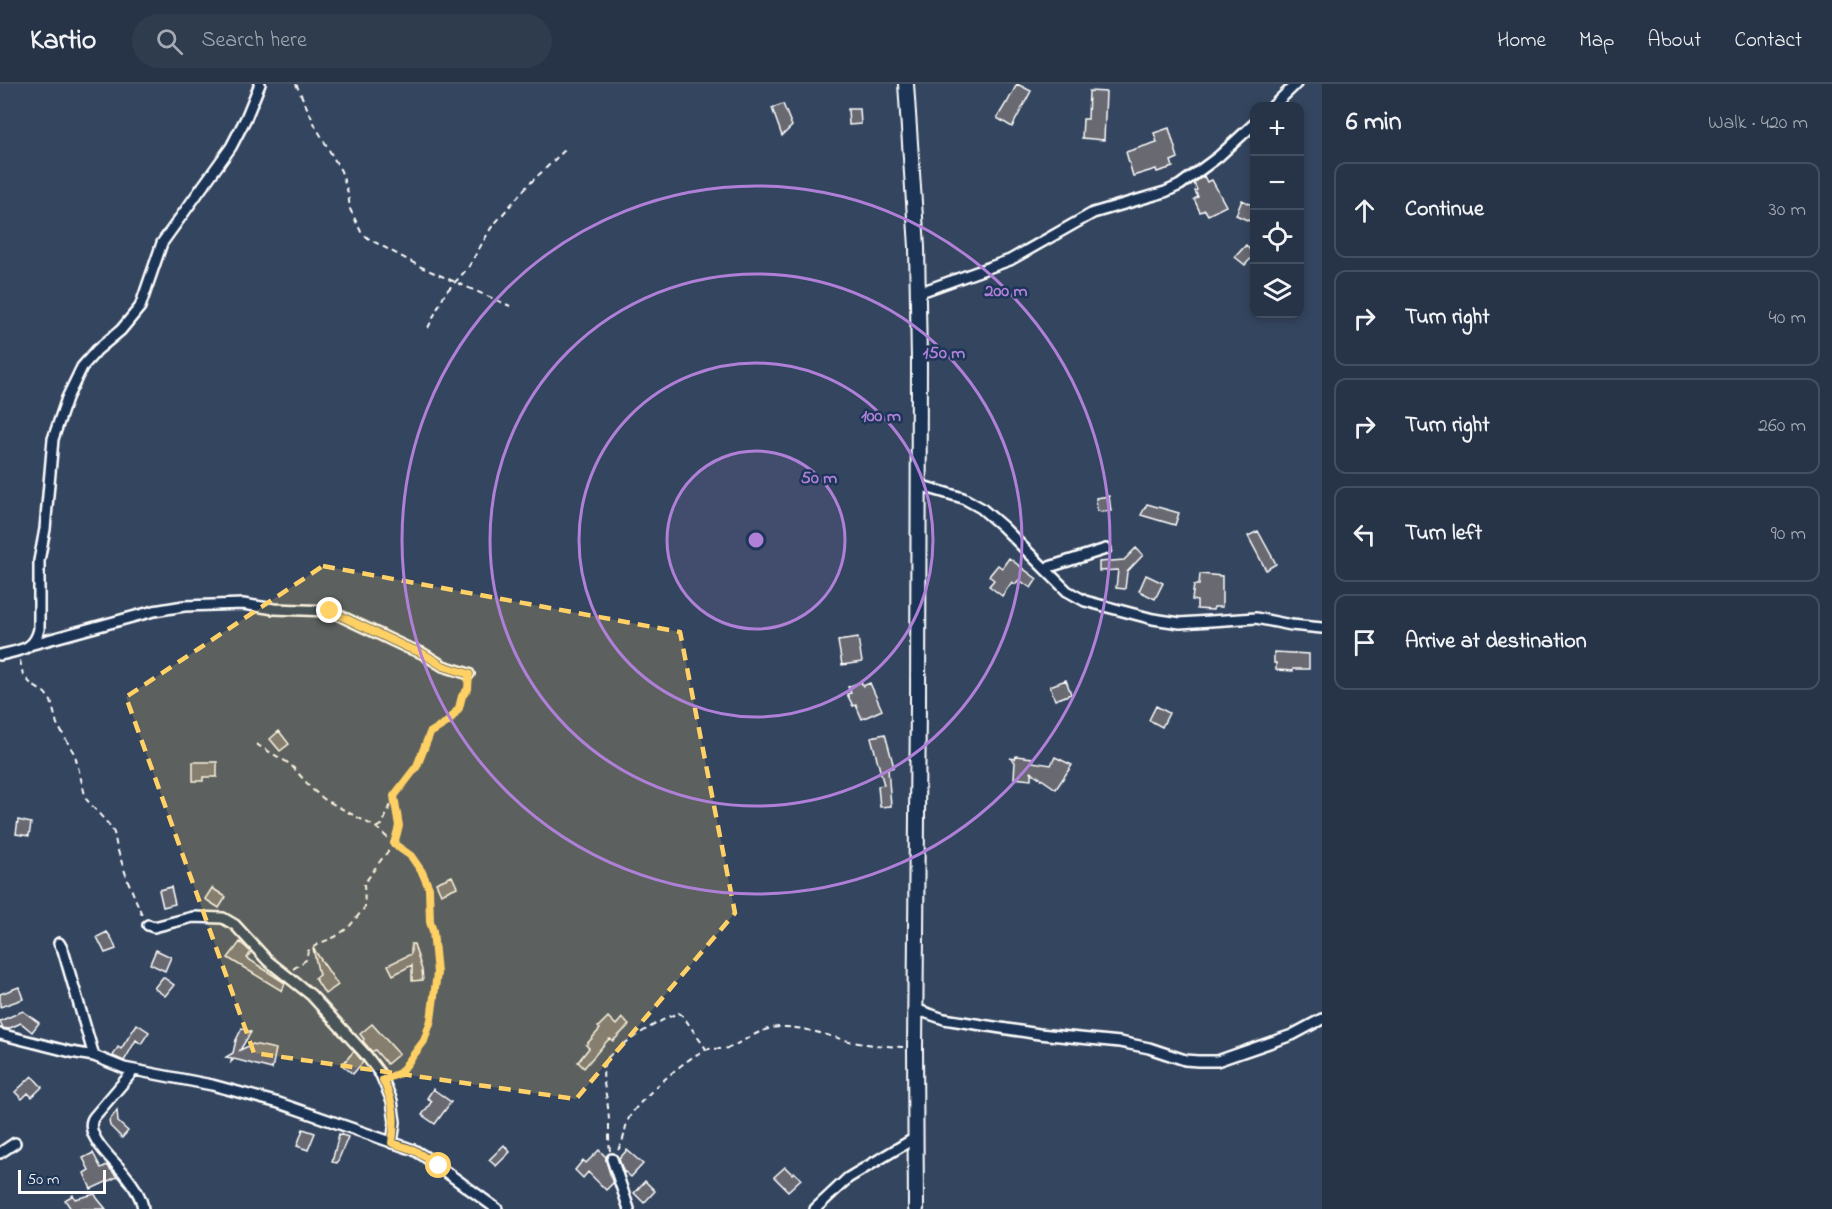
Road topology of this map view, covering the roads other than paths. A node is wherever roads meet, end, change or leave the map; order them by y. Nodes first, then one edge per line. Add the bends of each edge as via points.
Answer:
1 (260, 84) edge
2 (906, 84) edge
3 (1296, 84) edge
4 (1277, 102) edge
5 (1250, 128) edge
6 (918, 292) junction
7 (919, 484) junction
8 (1106, 549) dead end
9 (1046, 568) junction
10 (1322, 628) edge
11 (33, 644) junction
12 (0, 655) edge
13 (469, 674) road end
14 (148, 926) road end
15 (59, 943) dead end
16 (915, 1010) junction
17 (1322, 1019) edge
18 (0, 1034) edge
19 (94, 1056) junction
20 (134, 1070) junction
21 (915, 1138) junction
22 (15, 1143) dead end
23 (392, 1143) junction
24 (0, 1153) edge
25 (612, 1159) road end
26 (143, 1209) edge
27 (497, 1209) edge
28 (629, 1209) edge
29 (815, 1209) edge
30 (916, 1209) edge

1 - 11 street via 231,147 162,243 140,307 82,367 67,398 53,439 39,561 39,629
2 - 6 main road
3 - 4 street
5 - 6 street via 1180,185 1093,213 1010,260
6 - 7 main road
7 - 9 street via 981,508
7 - 16 main road
8 - 9 street
9 - 10 street via 1067,591 1084,602 1154,619 1196,623 1256,618
11 - 12 street
11 - 13 street via 154,611 243,604 330,611 443,666
14 - 23 street via 193,917 223,918 235,925 268,961 311,995 366,1055 392,1101
15 - 19 street
16 - 17 street via 944,1019 1029,1033 1120,1042 1198,1061 1217,1061 1292,1035
16 - 21 main road
18 - 19 street
19 - 20 street
20 - 23 street via 279,1103
20 - 26 street via 90,1126 102,1150 136,1191
21 - 29 street via 848,1178
21 - 30 main road
22 - 24 street
23 - 27 street via 424,1156
25 - 28 street

